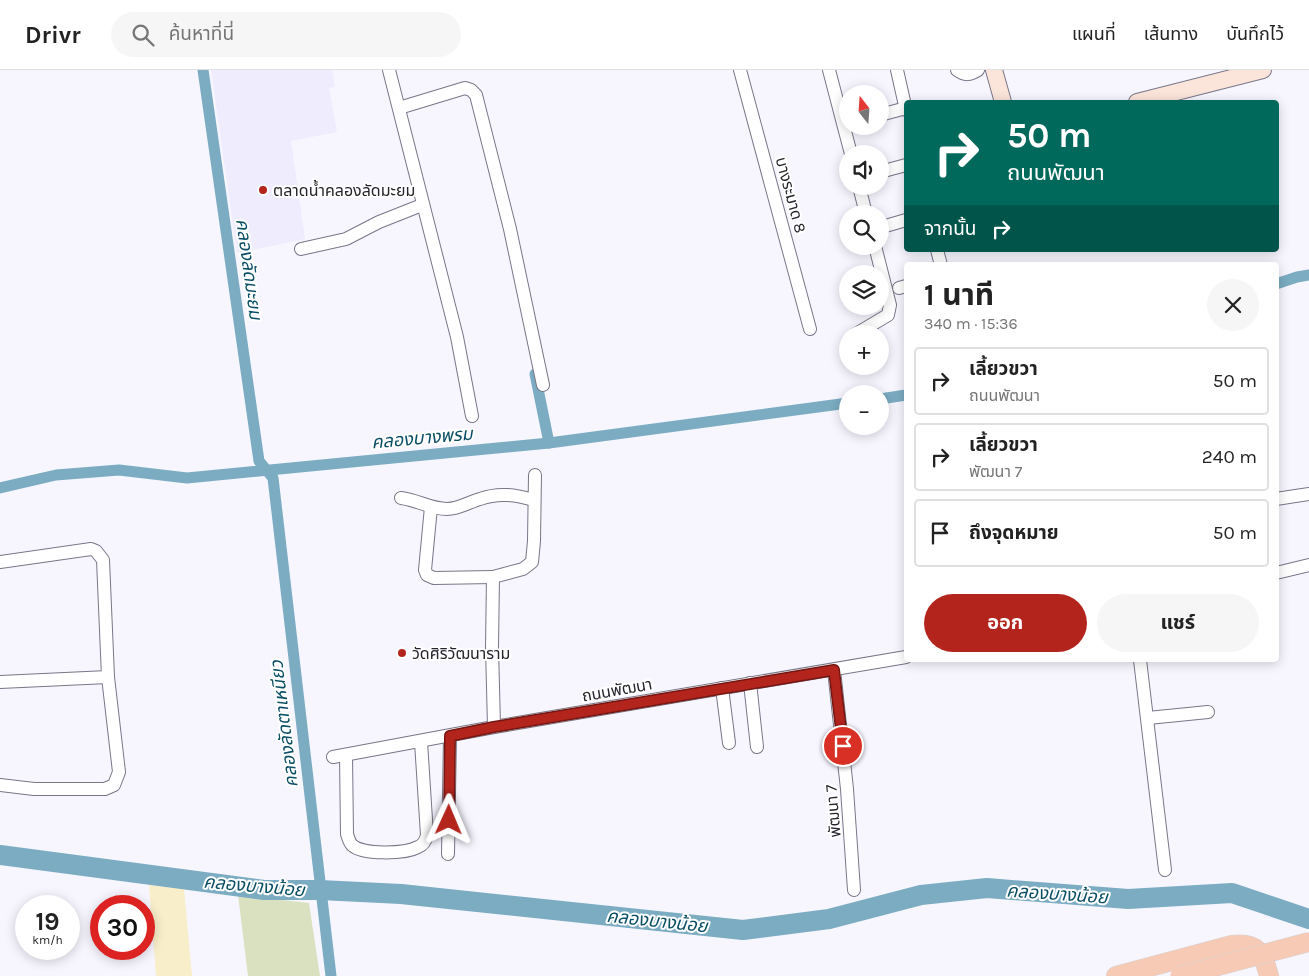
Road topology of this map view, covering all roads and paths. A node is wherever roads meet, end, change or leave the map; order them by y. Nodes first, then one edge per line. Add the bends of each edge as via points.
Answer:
1 (389, 70) edge
2 (740, 70) edge
3 (829, 70) edge
4 (897, 70) edge
5 (957, 70) edge
6 (978, 70) edge
7 (994, 70) edge
8 (1263, 70) edge
9 (904, 100) edge
10 (1002, 100) edge
11 (1145, 100) edge
12 (399, 108) junction
13 (904, 109) edge
14 (889, 113) edge
15 (849, 145) edge
16 (904, 166) edge
17 (889, 170) edge
18 (422, 205) junction
19 (904, 221) edge
20 (889, 225) edge
21 (301, 249) dead end
22 (877, 255) edge
23 (871, 325) edge
24 (810, 328) dead end
25 (543, 385) dead end
26 (472, 416) dead end
27 (535, 475) dead end
28 (1309, 494) edge
29 (401, 498) dead end
30 (1279, 499) edge
31 (534, 500) junction
32 (431, 507) junction
33 (0, 562) edge
34 (1309, 565) edge
35 (1279, 573) edge
36 (493, 577) junction
37 (904, 657) edge
38 (1140, 662) edge
39 (834, 670) junction
40 (108, 677) junction
41 (0, 682) edge
42 (750, 684) junction
43 (722, 688) junction
44 (1208, 712) dead end
45 (1148, 718) junction
46 (494, 727) junction
47 (450, 736) junction
48 (421, 742) junction
49 (729, 743) dead end
50 (757, 747) dead end
51 (346, 755) junction
52 (333, 757) dead end
53 (0, 785) edge
54 (448, 854) dead end
55 (1166, 870) dead end
56 (854, 890) dead end
57 (1309, 942) edge
58 (1116, 976) edge
59 (1180, 976) edge
60 (1268, 976) edge

1 - 12 street
2 - 24 street, บางระมาด 8
3 - 15 street
4 - 9 street
5 - 6 street via 967,75
7 - 10 street
8 - 11 street
12 - 18 street
12 - 25 street via 465,88 476,96 510,230
13 - 14 street
16 - 17 street
18 - 21 street via 346,239
18 - 26 street via 457,337
19 - 20 street
22 - 23 street via 890,305 888,315
27 - 31 street
28 - 30 street
29 - 32 street
31 - 32 street via 498,494 450,509
31 - 36 street via 532,562 523,570
32 - 36 street via 425,570 428,575 434,578
33 - 40 street via 91,549 101,555 104,560
34 - 35 street
36 - 46 street
37 - 39 street, ถนนพัฒนา
38 - 45 street
39 - 42 street, ถนนพัฒนา
39 - 56 street, พัฒนา 7
40 - 41 street
40 - 53 street via 119,772 114,785 105,789 34,789
42 - 43 street, ถนนพัฒนา
42 - 50 street
43 - 46 street, ถนนพัฒนา
43 - 49 street
44 - 45 street
45 - 55 street
46 - 47 street, ถนนพัฒนา
47 - 48 street, ถนนพัฒนา
47 - 54 street
48 - 51 street, ถนนพัฒนา
48 - 51 street via 427,835 422,844 410,850 371,852 352,845 347,834
51 - 52 street, ถนนพัฒนา
57 - 59 main road, bridge
58 - 60 main road via 1232,944 1253,945

